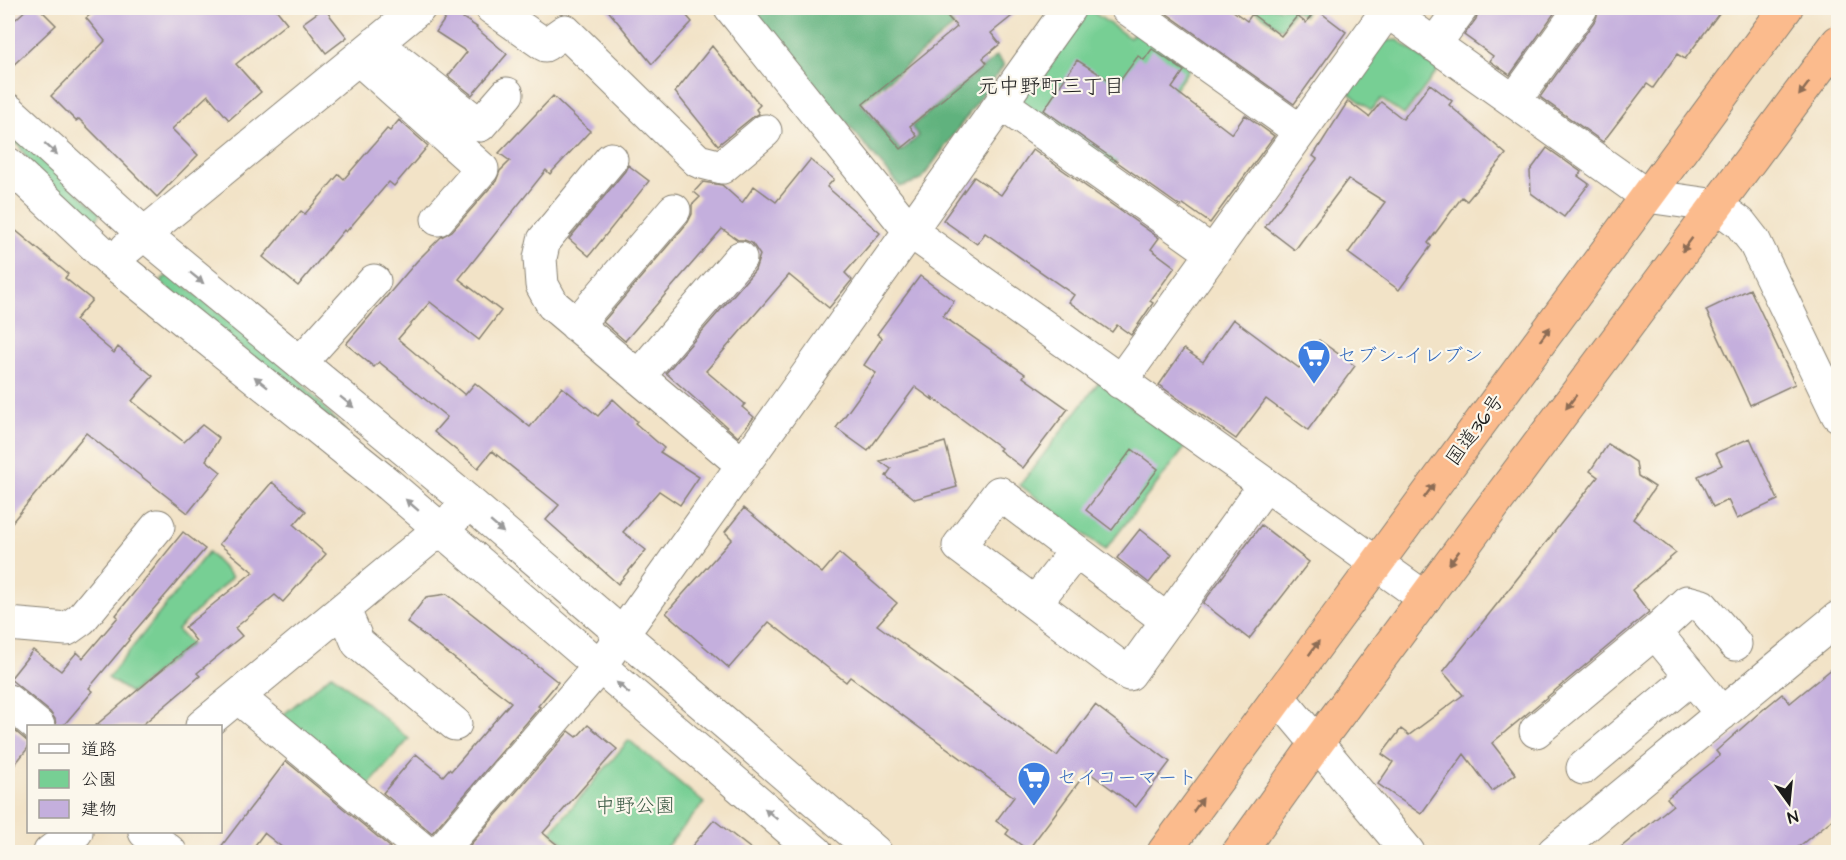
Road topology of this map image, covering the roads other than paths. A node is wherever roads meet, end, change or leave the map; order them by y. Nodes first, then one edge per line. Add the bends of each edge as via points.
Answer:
1 (419, 8) edge
2 (492, 8) edge
3 (731, 8) edge
4 (1069, 8) edge
5 (1127, 8) edge
6 (1461, 8) edge
7 (1581, 8) edge
8 (1786, 8) edge
9 (1385, 9) edge
10 (1839, 42) edge
11 (1434, 45) junction
12 (367, 50) junction
13 (507, 94) dead end
14 (1514, 101) junction
15 (1001, 103) junction
16 (8, 110) edge
17 (765, 131) dead end
18 (1300, 131) junction
19 (611, 159) dead end
20 (8, 164) edge
21 (1647, 196) junction
22 (1717, 206) junction
23 (674, 210) dead end
24 (438, 219) dead end
25 (910, 231) junction
26 (144, 234) junction
27 (1213, 253) junction
28 (740, 258) dead end
29 (111, 261) junction
30 (374, 281) dead end
31 (576, 325) junction
32 (300, 363) junction
33 (638, 377) junction
34 (1120, 382) junction
35 (1839, 415) edge
36 (743, 465) junction
37 (1265, 485) junction
38 (471, 504) junction
39 (158, 526) dead end
40 (440, 529) junction
41 (1076, 551) junction
42 (1376, 564) junction
43 (1425, 598) junction
44 (1035, 603) junction
45 (344, 609) junction
46 (1839, 618) edge
47 (1168, 621) junction
48 (8, 624) edge
49 (1655, 632) junction
50 (621, 635) junction
51 (1735, 644) dead end
52 (599, 667) junction
53 (1692, 677) junction
54 (238, 697) junction
55 (1278, 697) junction
56 (8, 701) edge
57 (1722, 714) junction
58 (455, 724) dead end
59 (37, 725) edge
60 (203, 725) edge
61 (1536, 731) dead end
62 (1317, 743) junction
63 (1583, 768) dead end
64 (74, 833) edge
65 (147, 833) edge
66 (50, 852) edge
67 (170, 852) edge
68 (425, 852) edge
69 (440, 852) edge
70 (816, 852) edge
71 (875, 852) edge
72 (1164, 852) edge
73 (1239, 852) edge
74 (1407, 852) edge
75 (1554, 852) edge

1 - 12 street
2 - 17 street via 545,45 565,31 698,161 722,167
3 - 25 street
4 - 15 street
5 - 18 street
6 - 11 street
7 - 14 street
8 - 21 highway, 国道36号
9 - 11 street
9 - 18 street
10 -> 22 highway
11 - 14 street
12 - 13 street via 480,125
12 - 24 street via 482,169
12 - 26 street
14 - 21 street
15 - 25 street
15 - 27 street
16 -> 26 street
18 - 27 street
19 - 31 street via 544,240 540,258 542,285 553,305
20 - 29 street
21 - 22 street
42 -> 21 highway, 国道36号
22 - 35 street via 1740,223 1754,241
22 -> 43 highway
23 - 31 street
25 - 34 street
25 - 36 street
26 - 29 street
26 -> 32 street
27 - 34 street
28 - 33 street
40 -> 29 street
30 - 32 street
31 - 33 street
32 -> 38 street
33 - 36 street
34 - 37 street
36 - 50 street
37 - 42 street
37 - 47 street
38 - 40 street
38 -> 50 street
39 - 48 street via 81,619 67,629
40 - 45 street
40 - 52 street
41 - 44 street
41 - 44 street via 999,493 959,546
41 - 47 street
42 - 43 street
55 -> 42 highway, 国道36号
43 - 62 highway
44 - 47 street via 1129,674
45 - 54 street
45 - 58 street via 358,643
46 - 57 street
49 - 51 street via 1687,602 1702,606
49 - 53 street
49 - 61 street
50 - 52 street
50 - 71 street
52 - 69 street
70 -> 52 street
53 - 57 street
53 - 63 street
54 - 60 street
54 - 68 street
55 - 62 street
72 -> 55 highway, 国道36号
56 - 59 street
57 - 75 street
62 - 73 highway
62 - 74 street
64 - 66 street
65 - 67 street

